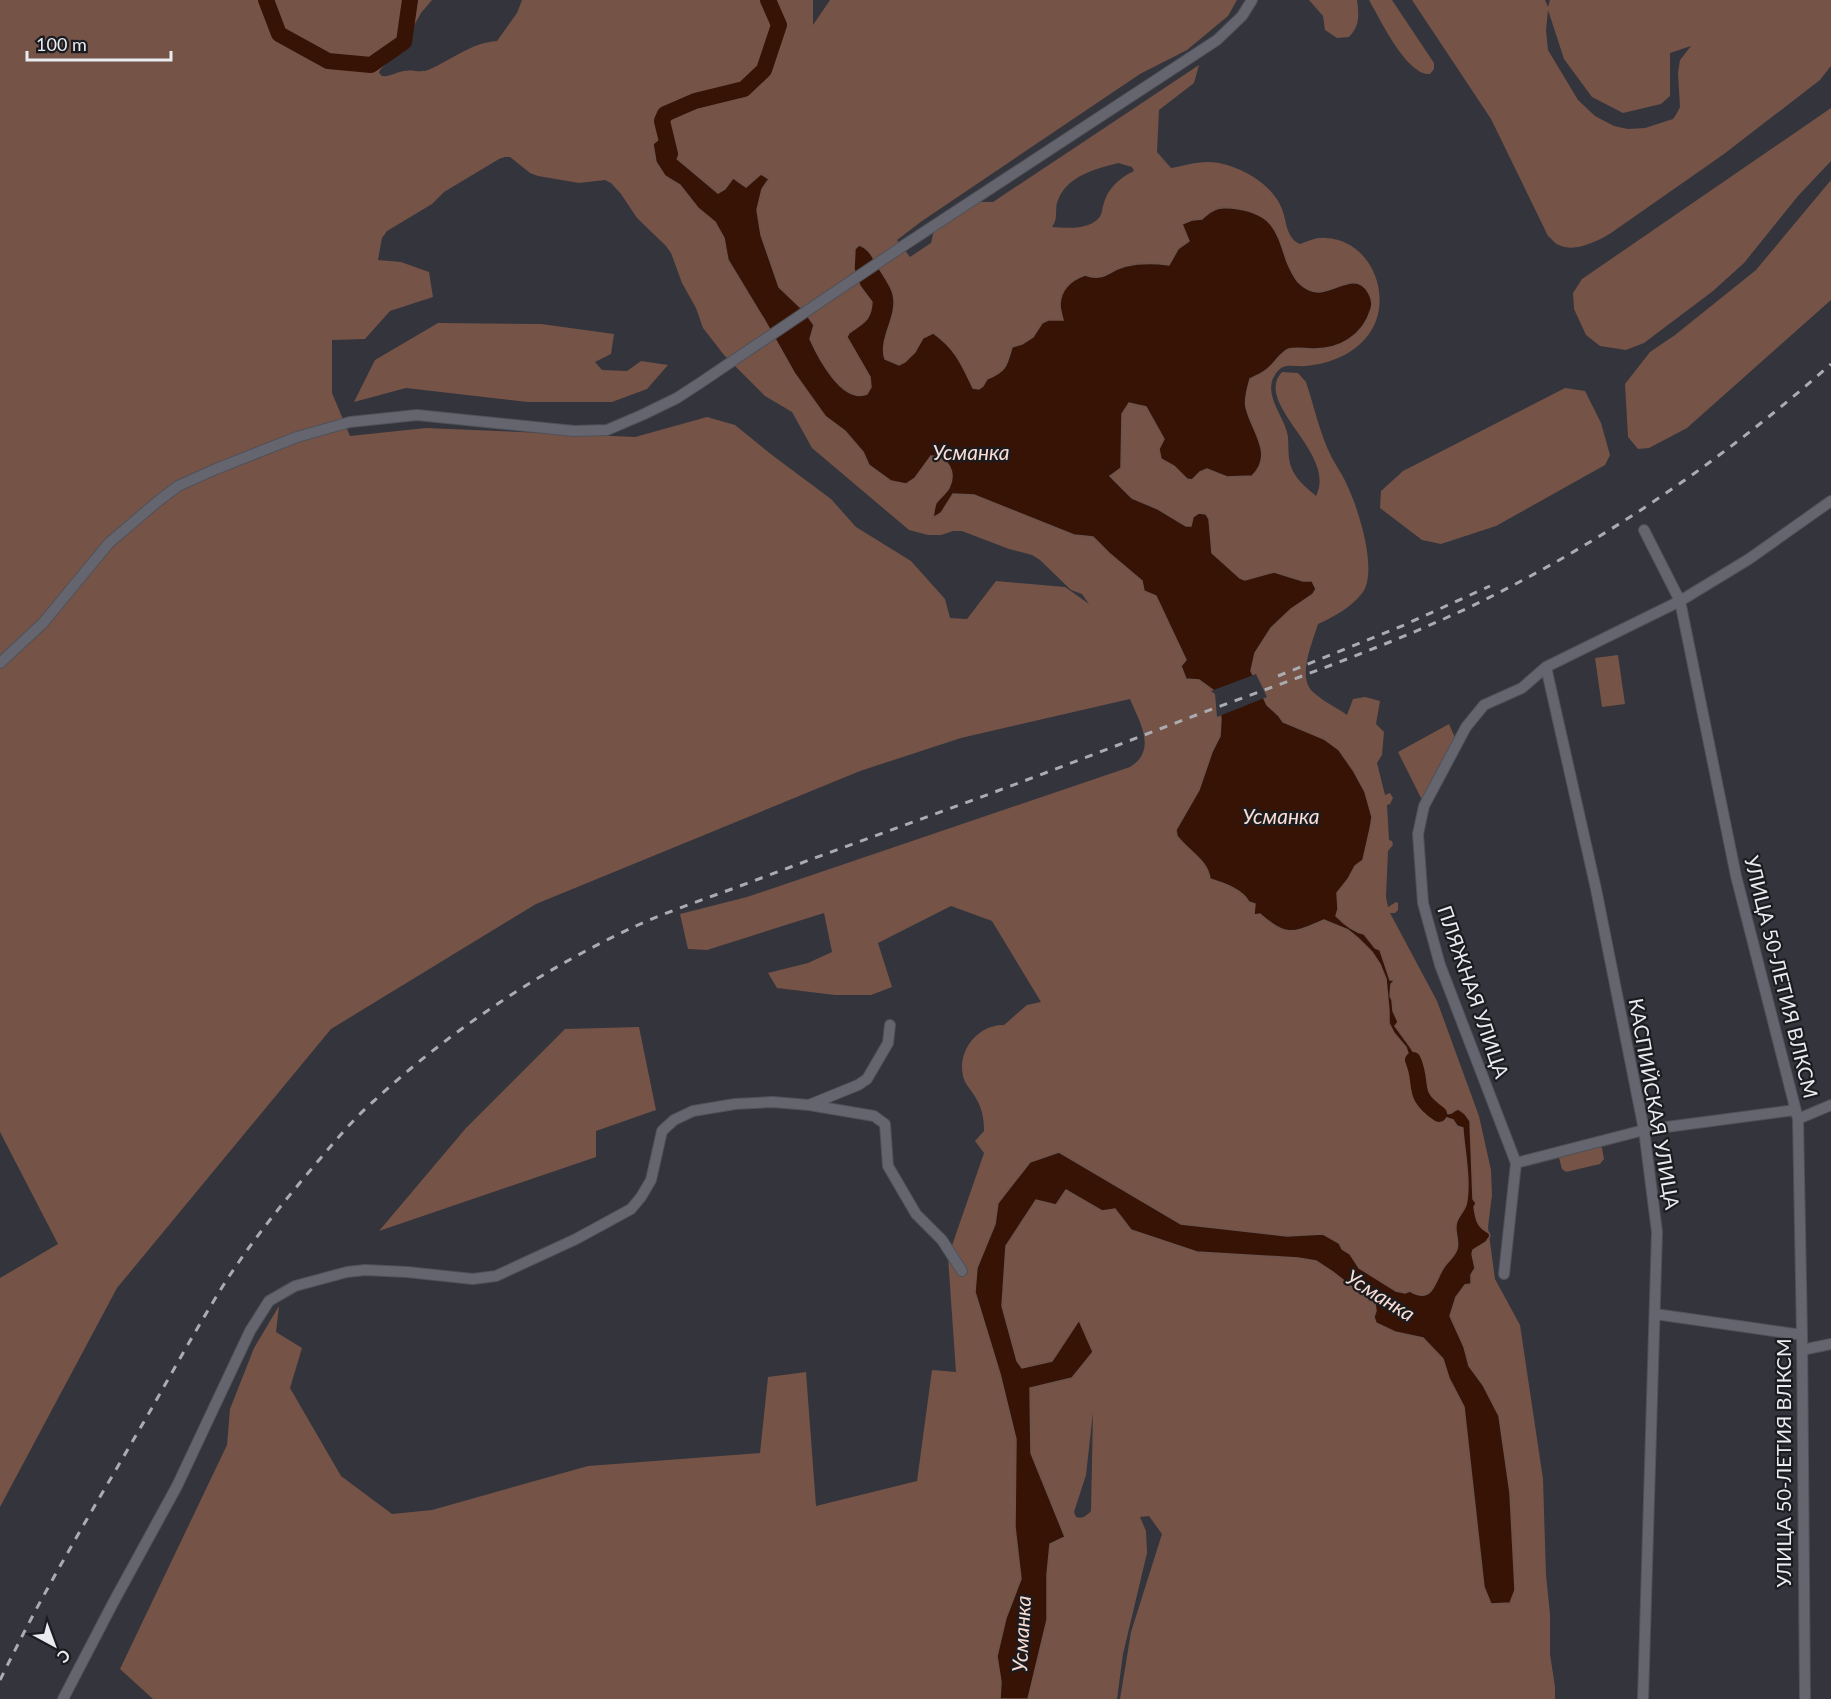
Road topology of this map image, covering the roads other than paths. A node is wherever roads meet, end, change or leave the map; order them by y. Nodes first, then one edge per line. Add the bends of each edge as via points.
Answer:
1 (1252, 0) edge
2 (1831, 501) edge
3 (1644, 530) dead end
4 (1680, 601) junction
5 (0, 663) edge
6 (1546, 667) junction
7 (890, 1025) dead end
8 (808, 1105) junction
9 (1831, 1105) edge
10 (1796, 1114) junction
11 (1644, 1130) junction
12 (1516, 1163) junction
13 (962, 1271) dead end
14 (1504, 1274) dead end
15 (1655, 1314) junction
16 (1802, 1335) junction
17 (1831, 1344) edge
18 (1802, 1350) junction
19 (63, 1699) edge
20 (1643, 1699) edge
21 (1805, 1699) edge

1 - 5 street via 1242,16 1217,40 677,398 607,430 574,431 417,415 350,422 297,436 216,468 178,486 157,502 109,543 43,623
2 - 4 street, ПЛЯЖНАЯ УЛИЦА via 1749,559
3 - 4 street, УЛИЦА 50-ЛЕТИЯ ВЛКСМ
4 - 6 street, ПЛЯЖНАЯ УЛИЦА
4 - 10 street, УЛИЦА 50-ЛЕТИЯ ВЛКСМ via 1736,876
6 - 11 street, КАСПИЙСКАЯ УЛИЦА
6 - 12 street, ПЛЯЖНАЯ УЛИЦА via 1522,688 1484,705 1466,727 1424,806 1418,834 1423,903 1440,965
7 - 8 street via 888,1042 867,1079
8 - 13 street via 874,1116 885,1124 888,1166 916,1214 942,1240
8 - 19 street via 735,1104 693,1111 674,1120 662,1131 651,1180 631,1209 496,1276 473,1279 365,1270 295,1286 269,1301 250,1331 177,1486
9 - 10 street
10 - 11 street
10 - 16 street, УЛИЦА 50-ЛЕТИЯ ВЛКСМ
11 - 12 street
11 - 15 street, КАСПИЙСКАЯ УЛИЦА via 1657,1232
12 - 14 street, ПЛЯЖНАЯ УЛИЦА
15 - 16 street
15 - 20 street, КАСПИЙСКАЯ УЛИЦА
16 - 18 street, УЛИЦА 50-ЛЕТИЯ ВЛКСМ
17 - 18 street
18 - 21 street, УЛИЦА 50-ЛЕТИЯ ВЛКСМ

